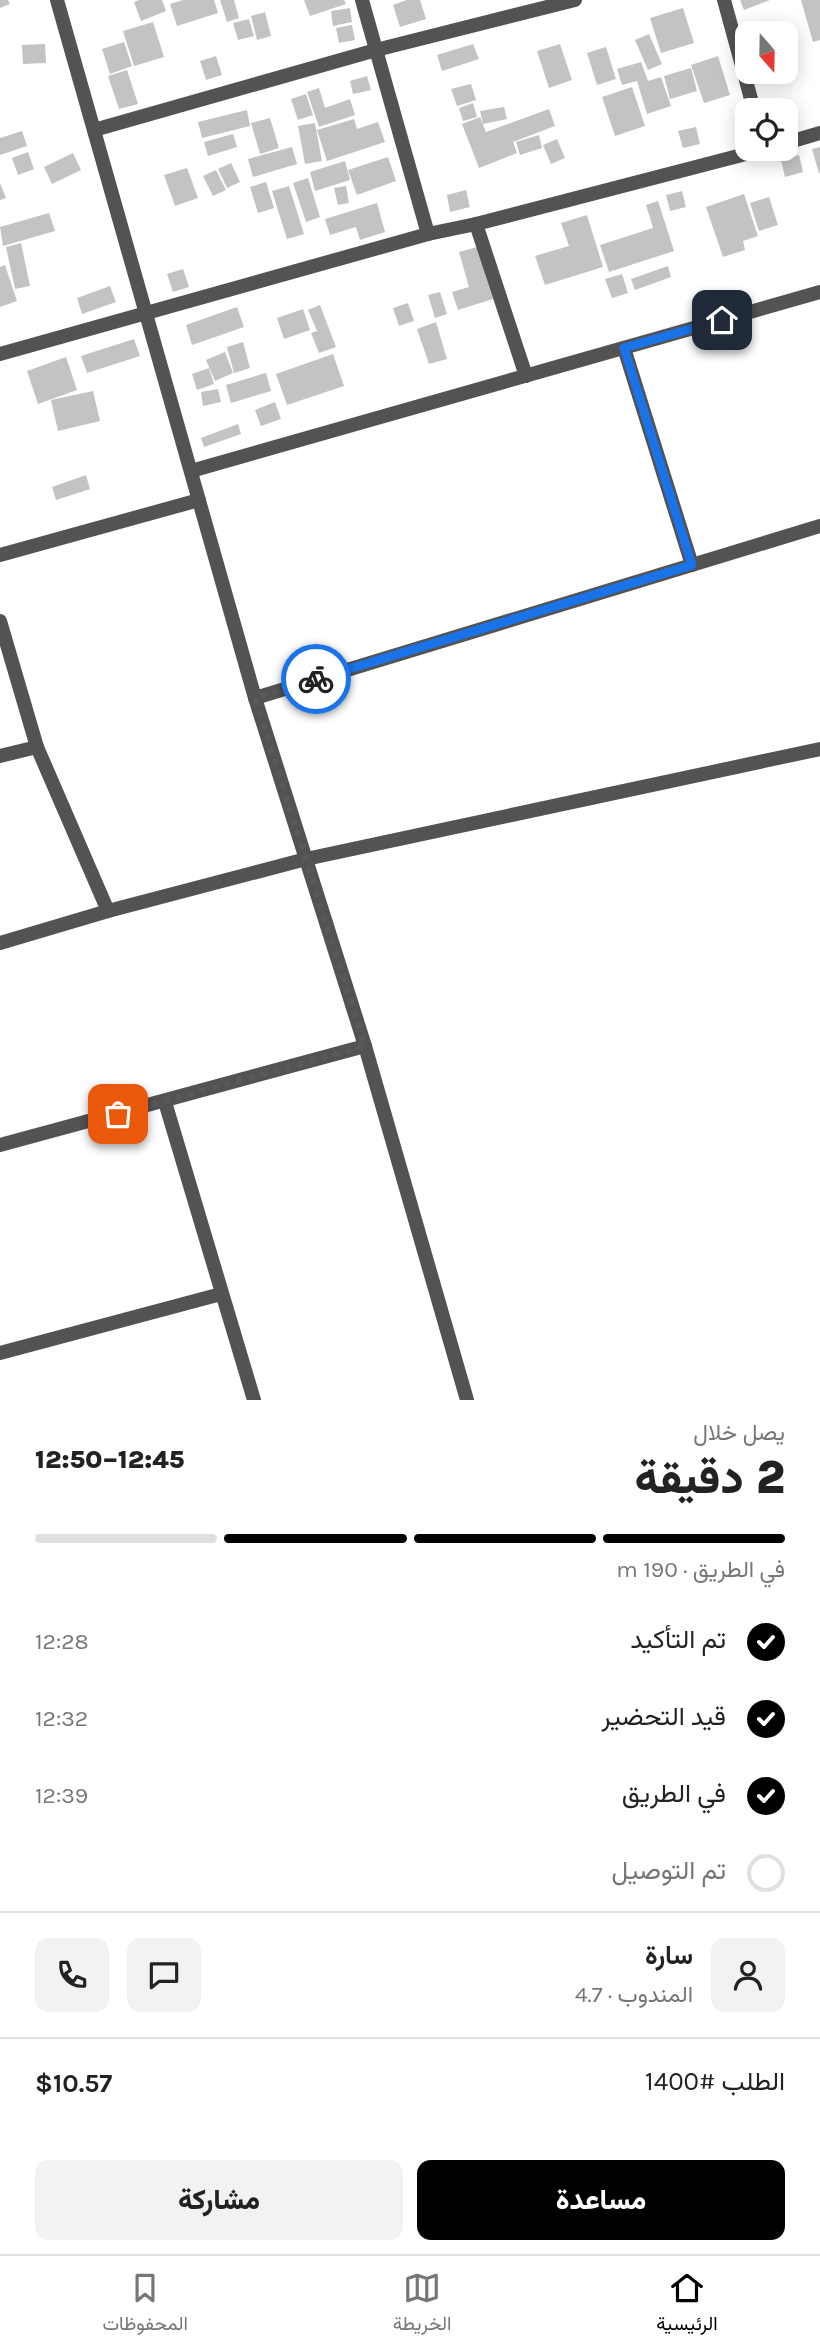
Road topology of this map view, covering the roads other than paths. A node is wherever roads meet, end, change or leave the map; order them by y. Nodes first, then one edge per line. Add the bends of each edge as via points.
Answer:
1 (57, 0) edge
2 (362, 0) edge
3 (575, 0) edge
4 (723, 0) edge
5 (376, 50) junction
6 (751, 98) edge
7 (94, 130) junction
8 (820, 133) edge
9 (798, 139) edge
10 (735, 157) edge
11 (477, 224) junction
12 (428, 234) junction
13 (820, 292) edge
14 (146, 314) junction
15 (624, 348) junction
16 (0, 354) edge
17 (526, 376) junction
18 (191, 471) junction
19 (199, 500) junction
20 (820, 526) edge
21 (0, 555) edge
22 (692, 565) junction
23 (0, 621) edge
24 (255, 698) junction
25 (37, 747) junction
26 (820, 750) edge
27 (0, 756) edge
28 (306, 859) junction
29 (108, 911) junction
30 (0, 943) edge
31 (365, 1046) junction
32 (166, 1102) junction
33 (0, 1145) edge
34 (221, 1294) junction
35 (0, 1353) edge
36 (254, 1400) edge
37 (467, 1400) edge

1 - 7 street
2 - 5 street
3 - 5 street
4 - 6 street
5 - 7 street
5 - 12 street
7 - 14 street
8 - 9 street
10 - 11 street
11 - 12 street
11 - 17 street
12 - 14 street
13 - 15 street
14 - 16 street
14 - 18 street
15 - 17 street
15 - 22 street
17 - 18 street
18 - 19 street
19 - 21 street
19 - 24 street
20 - 22 street
22 - 24 street
23 - 25 street
24 - 28 street
25 - 27 street
25 - 29 street
26 - 28 street
28 - 29 street
28 - 31 street
29 - 30 street
31 - 32 street
31 - 37 street
32 - 33 street
32 - 34 street
34 - 35 street
34 - 36 street

